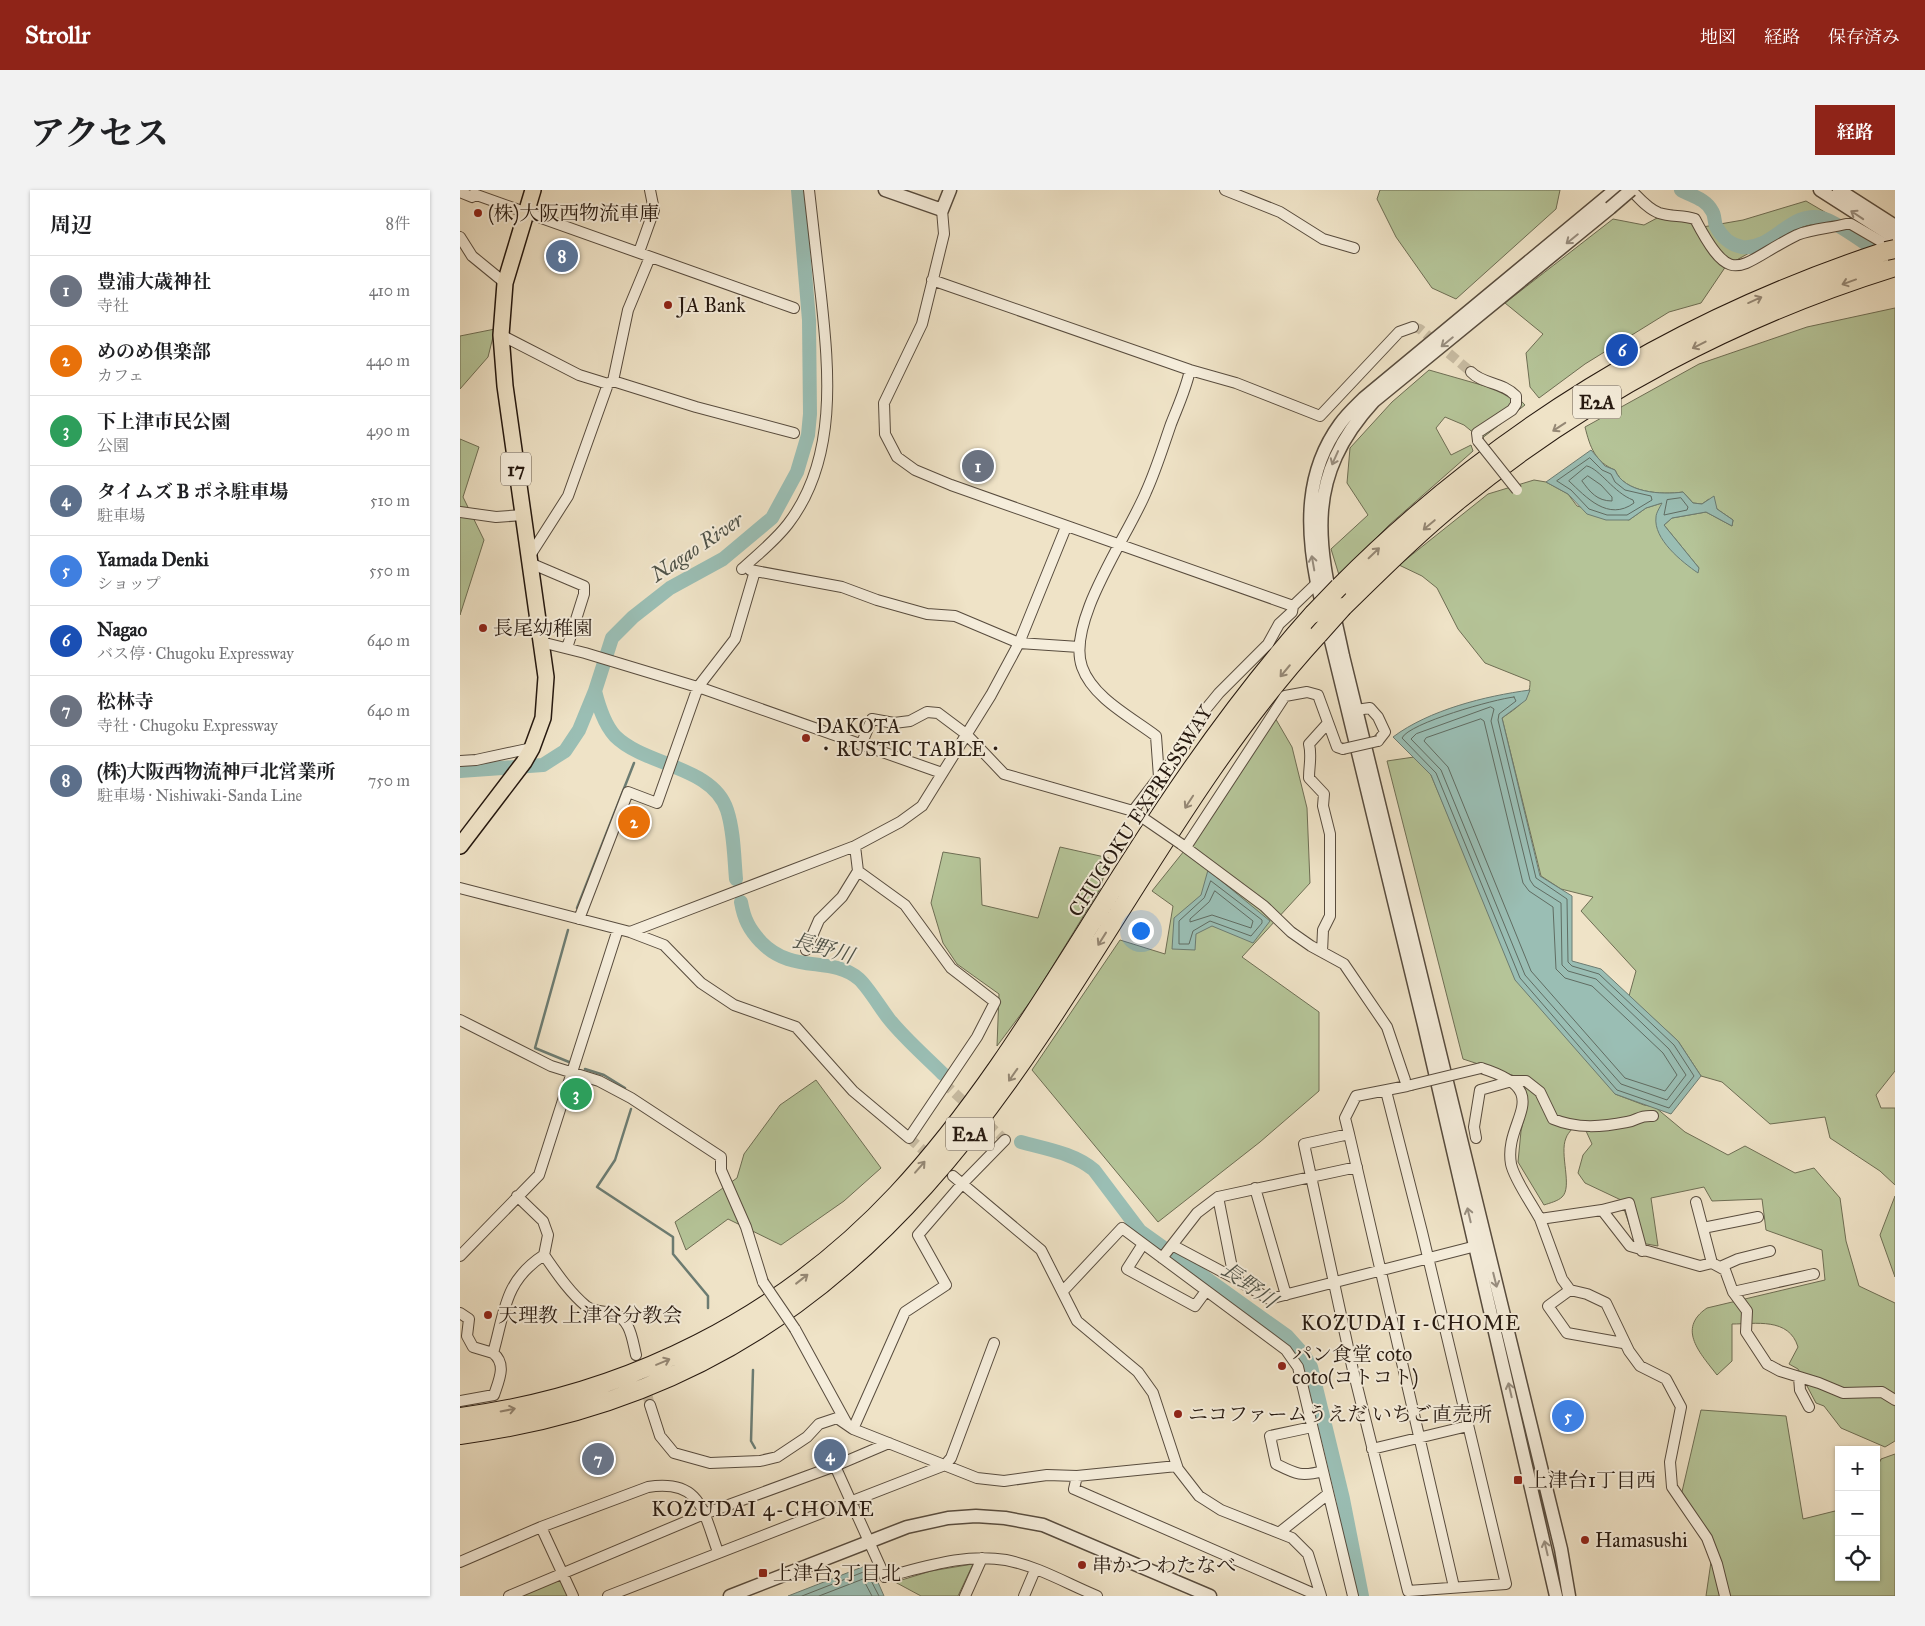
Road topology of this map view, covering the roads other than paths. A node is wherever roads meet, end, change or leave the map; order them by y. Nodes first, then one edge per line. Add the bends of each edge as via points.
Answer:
1 (533, 190) edge
2 (650, 190) edge
3 (809, 190) edge
4 (885, 190) edge
5 (950, 190) edge
6 (1225, 190) edge
7 (1615, 190) edge
8 (1631, 190) edge
9 (1820, 190) edge
10 (1839, 190) edge
11 (460, 192) edge
12 (1607, 203) junction
13 (942, 210) junction
14 (526, 211) junction
15 (1895, 226) edge
16 (460, 237) edge
17 (1893, 247) edge
18 (1354, 248) dead end
19 (639, 252) junction
20 (650, 256) junction
21 (1895, 267) edge
22 (932, 280) junction
23 (505, 283) junction
24 (794, 308) dead end
25 (1413, 327) dead end
26 (501, 335) junction
27 (1190, 370) junction
28 (1471, 372) tunnel mouth
29 (611, 382) junction
30 (794, 433) dead end
31 (1517, 490) dead end
32 (460, 512) edge
33 (523, 515) junction
34 (1066, 527) junction
35 (1121, 546) junction
36 (529, 560) junction
37 (755, 571) junction
38 (1317, 583) junction
39 (1293, 606) junction
40 (541, 642) junction
41 (1019, 643) junction
42 (1079, 647) junction
43 (566, 648) junction
44 (698, 687) junction
45 (1356, 710) junction
46 (1327, 724) junction
47 (966, 734) junction
48 (862, 746) junction
49 (532, 748) junction
50 (460, 761) edge
51 (942, 773) junction
52 (1158, 777) junction
53 (1132, 811) junction
54 (460, 846) edge
55 (855, 846) junction
56 (1184, 846) junction
57 (858, 871) junction
58 (460, 888) edge
59 (579, 919) junction
60 (618, 929) junction
61 (630, 932) junction
62 (806, 950) dead end
63 (1322, 952) junction
64 (460, 1020) edge
65 (573, 1073) junction
66 (1512, 1081) junction
67 (1409, 1085) junction
68 (1386, 1091) junction
69 (1653, 1116) dead end
70 (1349, 1134) junction
71 (1476, 1138) dead end
72 (1005, 1140) dead end
73 (1357, 1167) junction
74 (953, 1176) tunnel mouth
75 (1310, 1177) junction
76 (962, 1184) junction
77 (1256, 1188) junction
78 (517, 1196) junction
79 (1218, 1197) junction
80 (1696, 1202) dead end
81 (1602, 1210) junction
82 (1758, 1217) dead end
83 (1540, 1219) junction
84 (1703, 1228) junction
85 (1144, 1244) junction
86 (1172, 1245) junction
87 (1476, 1246) junction
88 (1642, 1251) junction
89 (1770, 1251) dead end
90 (462, 1252) edge
91 (544, 1255) junction
92 (1162, 1258) junction
93 (1427, 1259) junction
94 (1716, 1265) junction
95 (1381, 1270) junction
96 (1814, 1274) dead end
97 (1234, 1278) junction
98 (1335, 1281) junction
99 (1570, 1290) junction
100 (1063, 1291) junction
101 (1206, 1291) junction
102 (1733, 1292) junction
103 (1286, 1295) junction
104 (460, 1313) edge
105 (994, 1343) dead end
106 (1623, 1343) junction
107 (494, 1353) junction
108 (636, 1355) tunnel mouth
109 (1799, 1377) junction
110 (1895, 1400) edge
111 (460, 1401) edge
112 (650, 1405) tunnel mouth
113 (1809, 1407) dead end
114 (460, 1418) edge
115 (1468, 1426) junction
116 (851, 1428) junction
117 (1312, 1428) junction
118 (460, 1435) edge
119 (1420, 1438) junction
120 (889, 1443) junction
121 (1372, 1450) junction
122 (945, 1465) junction
123 (835, 1466) junction
124 (1178, 1466) junction
125 (1323, 1471) junction
126 (1077, 1476) junction
127 (1328, 1494) junction
128 (852, 1501) junction
129 (704, 1514) junction
130 (541, 1527) junction
131 (1280, 1532) junction
132 (870, 1541) junction
133 (718, 1552) junction
134 (982, 1558) junction
135 (460, 1562) edge
136 (1035, 1570) junction
137 (562, 1572) junction
138 (1181, 1584) junction
139 (1454, 1587) junction
140 (1074, 1592) edge
141 (1408, 1594) edge
142 (509, 1596) edge
143 (573, 1596) edge
144 (608, 1596) edge
145 (730, 1596) edge
146 (965, 1596) edge
147 (1024, 1596) edge
148 (1096, 1596) edge
149 (1176, 1596) edge
150 (1210, 1596) edge
151 (1320, 1596) edge
152 (1353, 1596) edge
153 (1556, 1596) edge
154 (1569, 1596) edge
155 (1725, 1596) edge

1 - 14 main road, 17
2 - 19 street via 654,210
3 - 37 street via 828,365 827,413 814,470 802,501 774,540 742,569
4 - 13 street
5 - 13 street
6 - 18 street via 1280,212 1324,239
7 - 12 street
8 - 12 street, bridge
8 - 17 street via 1660,214 1685,215 1695,219 1710,248 1731,266 1738,267 1800,234 1846,224
17 -> 9 street
10 - 15 street
11 - 14 street
38 -> 12 street via 1310,548 1309,514 1319,468 1340,424 1364,398
12 -> 45 street via 1374,401 1344,439 1333,461 1320,516 1320,543
13 - 22 street via 944,234
14 - 19 street
14 - 23 main road, 17
16 - 23 street via 472,256
114 -> 17 highway, CHUGOKU EXPRESSWAY / E2A, bridge via 544,1403 635,1374 678,1355 758,1310 831,1256 865,1226 932,1154 993,1075 1192,766 1259,677 1313,614 1375,551 1449,486 1575,396 1707,322 1806,278
19 - 20 street
20 - 24 street
20 - 29 street via 628,310
21 -> 118 highway, CHUGOKU EXPRESSWAY / E2A, bridge via 1810,296 1713,338 1541,438 1423,530 1343,607 1273,687 1206,775 1007,1084 946,1164 877,1238 841,1270 788,1310 725,1350 682,1372 638,1391 548,1420
22 - 27 street
22 - 34 street via 922,324 884,403 885,434 890,445 897,457 915,470
23 - 26 main road, 17
25 - 27 street via 1399,332 1320,416 1236,383
26 - 29 street via 579,375
26 - 33 main road, 17
27 - 35 street via 1146,492
28 - 31 street, bridge via 1475,377 1510,389 1516,396 1512,410 1477,433 1478,441
29 - 30 street
29 - 36 street via 568,496
32 - 33 street
33 - 36 main road, 17
34 - 35 street
34 - 41 street
35 - 39 street
35 - 42 street via 1087,608
36 - 40 main road, 17
36 - 43 street via 584,586
37 - 41 street via 842,587 927,614 954,616
37 - 44 street via 735,639
38 - 39 street
87 -> 38 street
39 - 52 street via 1268,644 1201,715 1184,747
40 - 43 street
40 - 49 main road, 17 via 546,677 545,702
41 - 42 street
41 - 47 street
42 - 52 street via 1088,681 1108,701 1156,736
43 - 44 street
44 - 48 street
44 - 59 street via 657,803 628,792
45 - 46 street, bridge via 1370,708 1378,717 1385,732 1378,741 1343,749 1337,746
45 -> 154 street via 1561,1549
46 - 56 street via 1318,695 1308,692 1284,696
46 - 63 street via 1309,744 1312,758 1308,766 1309,778 1324,794 1323,806 1330,834 1330,916 1322,930
47 - 48 street via 938,713 927,712 910,722 872,720
47 - 51 street
47 - 53 street via 1004,774
48 - 51 street
49 - 50 street
49 - 54 main road, 17
51 - 55 street via 922,806
52 - 53 street
53 - 56 street, bridge
55 - 57 street
55 - 61 street
56 - 63 street via 1264,906 1291,932
57 - 61 street via 905,905 951,968 995,1002 977,1037 909,1138 853,1092 796,1027 734,1005 701,983 664,945
57 - 62 street via 842,897 819,920
58 - 59 street
59 - 60 street
60 - 61 street
60 - 65 street
63 - 67 street via 1344,964 1387,1026
64 - 65 street via 550,1066
65 - 78 street via 539,1175
65 - 116 street, bridge via 599,1081 631,1098 721,1157 721,1170 746,1227 763,1282 795,1328
66 - 67 street, bridge via 1482,1068
66 - 69 street via 1526,1080 1540,1092 1553,1119 1568,1125 1596,1126
66 - 71 street via 1480,1090 1474,1127
66 - 83 street via 1518,1087 1522,1107 1513,1138 1511,1163
67 - 68 street
68 - 70 street via 1356,1096 1345,1118
68 - 93 street
70 - 73 street
70 - 75 street via 1304,1144
72 - 76 street
73 - 75 street
73 - 95 street
74 - 76 street
75 - 77 street
75 - 98 street
76 - 100 street via 1041,1250
76 - 116 street via 918,1236 946,1285 905,1312
77 - 79 street
77 - 103 street
78 - 90 street
78 - 91 street via 543,1221 548,1235
79 - 86 street via 1197,1213
79 - 97 street
80 - 84 street
81 - 83 street
81 - 88 street via 1630,1246
81 - 88 street via 1629,1203
82 - 84 street
83 - 99 street via 1562,1279
84 - 94 street
85 - 92 street
85 - 100 street via 1122,1228
85 - 101 street via 1127,1269 1195,1306
86 - 92 street
86 - 97 street
87 - 93 street
153 -> 87 street
88 - 94 street via 1700,1266
89 - 94 street
91 - 107 street via 522,1271 505,1300
91 - 108 street via 587,1306 624,1319 629,1326
92 - 101 street
93 - 95 street
93 - 115 street
94 - 102 street via 1725,1270
95 - 98 street
95 - 119 street
96 - 102 street
97 - 103 street via 1270,1299
98 - 103 street
98 - 121 street
99 - 106 street via 1606,1304
99 - 106 street via 1548,1306 1567,1333
100 - 124 street via 1077,1321 1138,1372 1153,1393
101 - 117 street via 1286,1350 1298,1367
102 - 109 street via 1747,1311 1746,1332 1767,1364 1780,1372
104 - 107 street via 469,1319 467,1336 473,1347
105 - 122 street
106 - 155 street via 1640,1366 1666,1379 1681,1407 1670,1462 1672,1487 1707,1538 1718,1564
107 - 111 street via 499,1358 501,1372 494,1395
109 - 110 street via 1843,1393 1882,1392
109 - 113 street via 1800,1390
112 - 116 street via 660,1436 674,1453 710,1462 760,1461 777,1457 807,1438 819,1424 837,1418
115 - 119 street
115 - 139 street via 1506,1584
116 - 120 street
117 - 125 street
117 - 125 street via 1270,1436 1276,1464 1306,1476
119 - 121 street
119 - 139 street
120 - 122 street
120 - 123 street
121 - 141 street
122 - 126 street via 977,1478 1004,1480 1047,1475
122 - 128 street
123 - 128 street
123 - 129 street
124 - 126 street
124 - 131 street via 1199,1496 1221,1510
125 - 127 street
126 - 151 street via 1074,1489
127 - 131 street
127 - 152 street
128 - 132 street
128 - 133 street
129 - 130 street via 692,1492 663,1485 648,1487
129 - 133 street
129 - 137 street
130 - 135 street
130 - 137 street
131 - 151 street via 1292,1538 1308,1554
132 - 134 street via 885,1577 957,1560
132 - 138 street via 907,1527 948,1518 976,1516 1018,1520 1058,1530
132 - 145 street
133 - 144 street
134 - 136 street via 1008,1561
134 - 146 street
136 - 140 street
136 - 147 street
137 - 142 street
137 - 143 street
138 - 149 street
138 - 150 street
139 - 141 street
140 - 148 street

